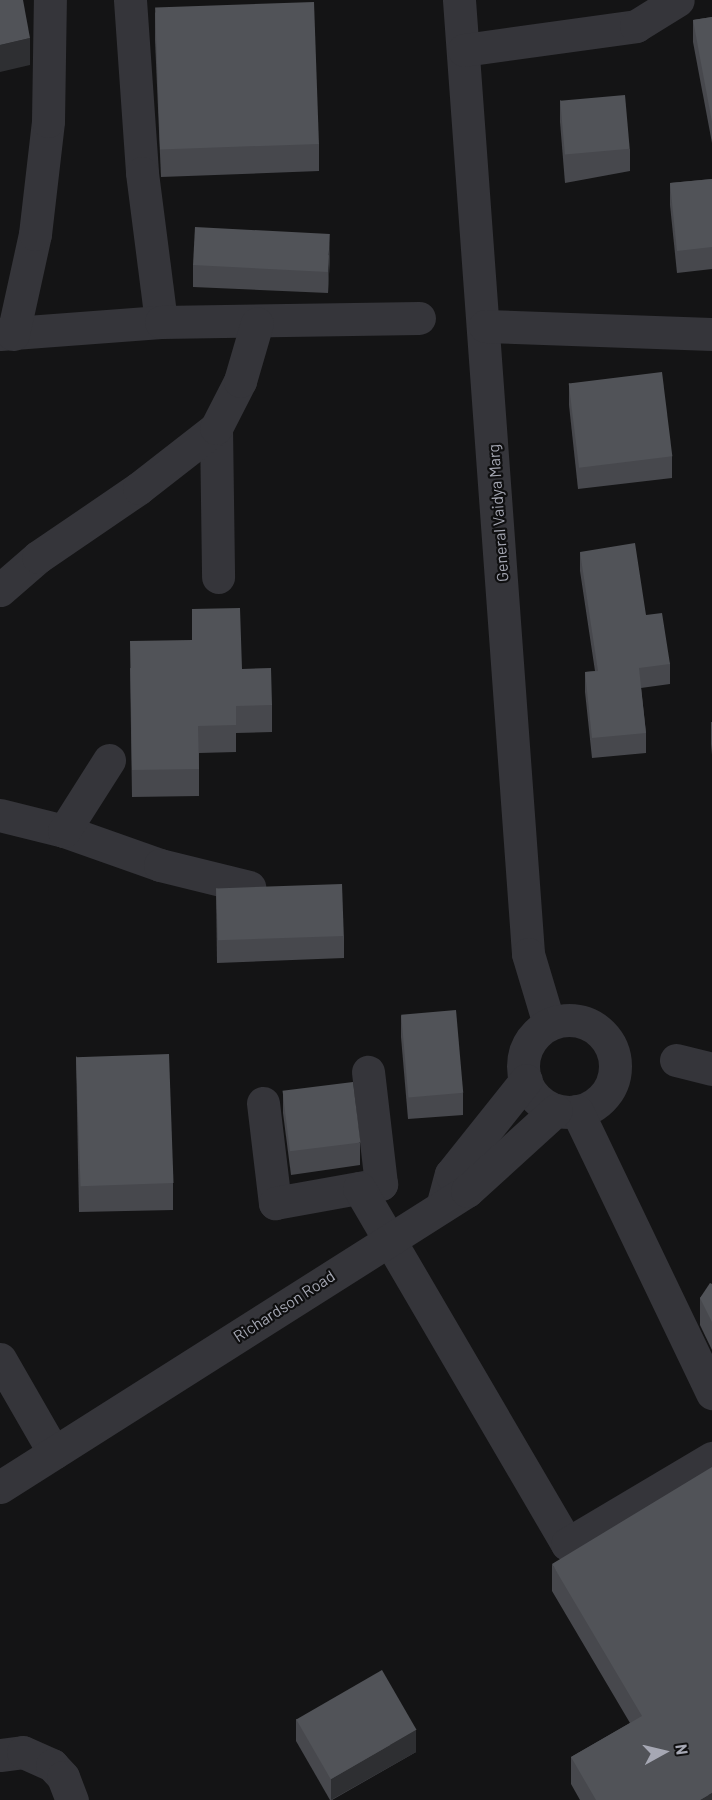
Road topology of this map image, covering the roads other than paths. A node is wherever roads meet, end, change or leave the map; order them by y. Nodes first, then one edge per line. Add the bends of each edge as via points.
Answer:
1 (50, 0) edge
2 (459, 0) edge
3 (678, 0) edge
4 (131, 11) edge
5 (166, 20) edge
6 (464, 50) junction
7 (419, 318) dead end
8 (161, 322) junction
9 (257, 323) junction
10 (485, 326) junction
11 (6, 334) edge
12 (712, 334) edge
13 (216, 428) junction
14 (218, 577) dead end
15 (0, 590) edge
16 (109, 760) dead end
17 (0, 815) edge
18 (64, 831) junction
19 (249, 887) edge
20 (549, 1024) junction
21 (676, 1060) dead end
22 (712, 1069) edge
23 (368, 1072) dead end
24 (526, 1080) junction
25 (263, 1103) dead end
26 (566, 1111) junction
27 (359, 1188) junction
28 (443, 1203) junction
29 (389, 1239) junction
30 (0, 1359) edge
31 (712, 1394) edge
32 (54, 1453) junction
33 (712, 1458) edge
34 (0, 1487) edge
35 (0, 1755) edge
36 (72, 1800) edge

1 - 11 street via 48,121 37,223
2 - 6 street, General Vaidya Marg
3 - 6 street via 636,26
4 - 5 street
4 - 8 street via 142,172
6 - 10 street, General Vaidya Marg
7 - 9 street
8 - 9 street
8 - 11 street
9 - 13 street via 240,381
10 - 12 street
10 - 20 street, General Vaidya Marg via 528,954
13 - 14 street
13 - 15 street via 139,488 38,557
16 - 18 street
17 - 18 street
18 - 19 street via 160,865
20 - 24 street via 530,1042 523,1067
20 - 26 street via 575,1020 587,1024 598,1030 613,1052 615,1065 608,1090 589,1108
21 - 22 street
23 - 27 street via 381,1184
24 - 26 street via 540,1102
24 - 28 street via 451,1174
25 - 27 street via 275,1203
26 - 28 street, Richardson Road via 467,1191
26 - 31 street
27 - 29 street
28 - 29 street, Richardson Road
29 - 32 street, Richardson Road
29 - 33 street via 567,1544
30 - 32 street
32 - 34 street, Richardson Road
35 - 36 street via 23,1752 52,1765 63,1777

